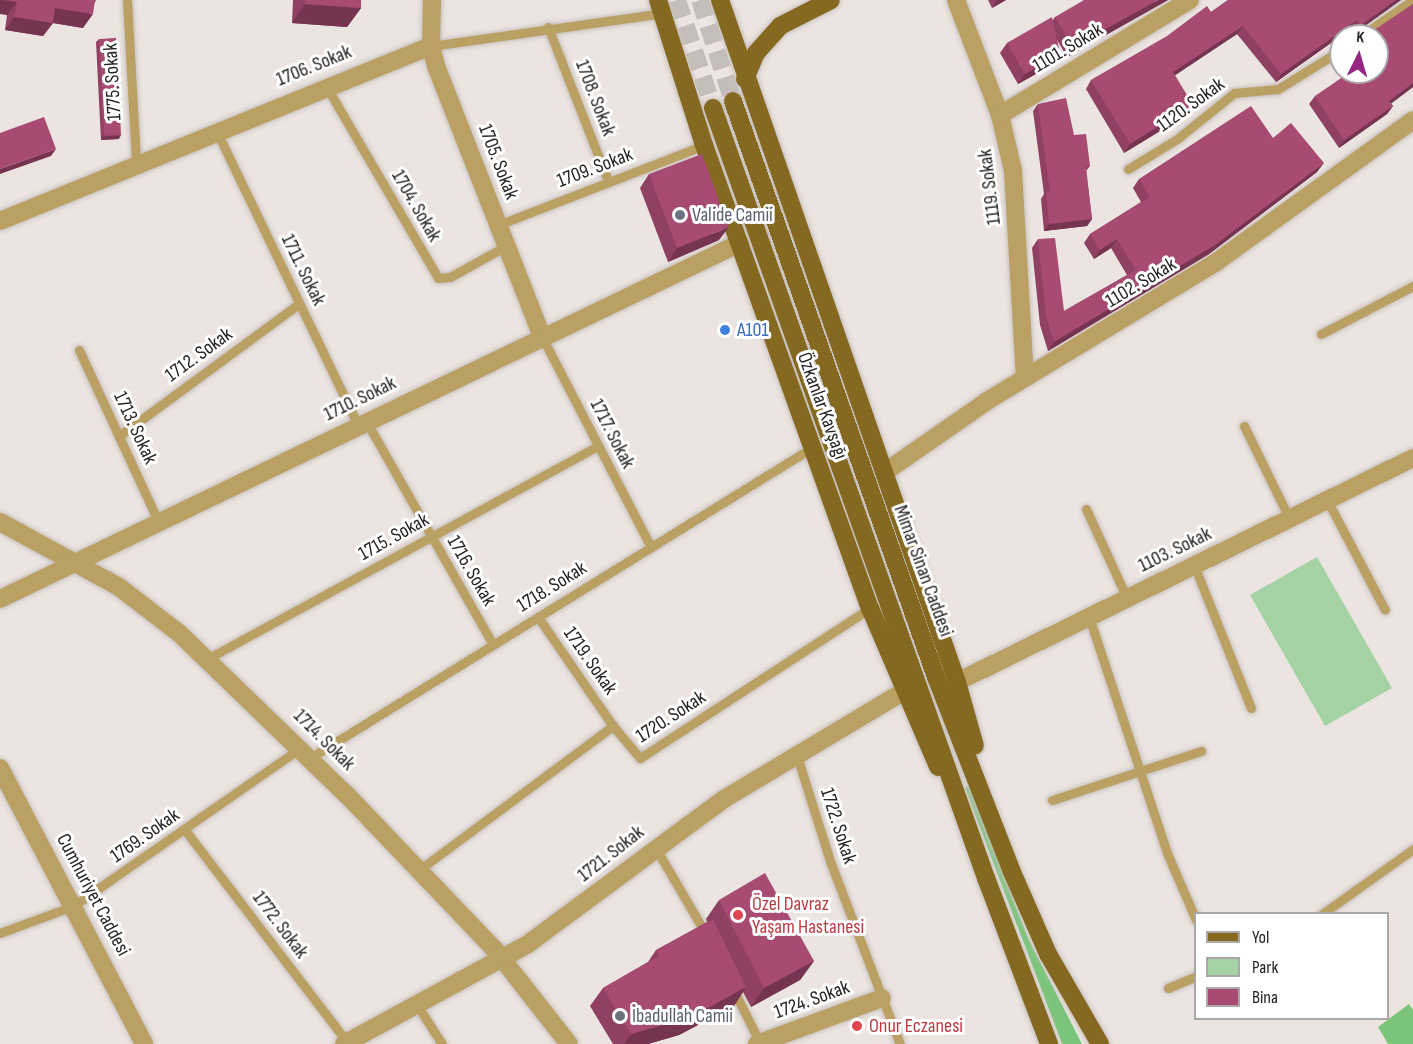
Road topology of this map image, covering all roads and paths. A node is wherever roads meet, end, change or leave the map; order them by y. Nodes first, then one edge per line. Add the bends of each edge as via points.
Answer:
1 (127, 0) edge
2 (432, 0) edge
3 (720, 0) edge
4 (831, 0) edge
5 (956, 0) edge
6 (1190, 0) edge
7 (1413, 0) edge
8 (660, 7) edge
9 (1378, 24) edge
10 (548, 27) junction
11 (431, 46) junction
12 (1329, 57) edge
13 (745, 79) junction
14 (326, 86) junction
15 (733, 101) tunnel mouth
16 (713, 108) tunnel mouth
17 (1000, 115) junction
18 (1413, 120) edge
19 (216, 130) junction
20 (704, 145) junction
21 (136, 163) junction
22 (1128, 169) dead end
23 (608, 181) junction
24 (0, 221) edge
25 (498, 225) junction
26 (740, 243) junction
27 (507, 246) junction
28 (1413, 286) edge
29 (299, 304) junction
30 (1321, 334) dead end
31 (542, 337) junction
32 (79, 350) dead end
33 (1025, 377) junction
34 (362, 423) junction
35 (1244, 426) dead end
36 (119, 436) junction
37 (598, 446) junction
38 (813, 447) junction
39 (1413, 458) edge
40 (885, 472) junction
41 (1327, 500) junction
42 (1086, 509) dead end
43 (1289, 518) junction
44 (158, 521) junction
45 (0, 522) edge
46 (430, 537) junction
47 (651, 547) junction
48 (75, 561) junction
49 (1194, 565) junction
50 (1127, 598) junction
51 (0, 599) edge
52 (870, 608) junction
53 (1385, 610) dead end
54 (538, 617) junction
55 (1089, 617) junction
56 (493, 645) junction
57 (207, 659) junction
58 (957, 682) junction
59 (903, 692) junction
60 (1251, 708) dead end
61 (614, 726) junction
62 (1201, 751) dead end
63 (305, 753) junction
64 (796, 753) junction
65 (0, 768) edge
66 (1140, 771) junction
67 (1052, 800) dead end
68 (990, 810) junction
69 (965, 818) junction
70 (185, 830) junction
71 (655, 847) junction
72 (1413, 849) edge
73 (419, 870) junction
74 (74, 906) junction
75 (1325, 912) edge
76 (1194, 916) edge
77 (0, 933) edge
78 (713, 947) edge
79 (503, 959) junction
80 (1194, 977) edge
81 (729, 979) edge
82 (1168, 988) dead end
83 (882, 998) junction
84 (417, 1005) junction
85 (345, 1043) edge
86 (144, 1044) edge
87 (442, 1044) edge
88 (569, 1044) edge
89 (760, 1044) edge
90 (900, 1044) edge
91 (1048, 1044) edge
92 (1099, 1044) edge

1 - 21 lane, 1775. Sokak
2 - 11 street, 1705. Sokak
3 - 13 main road, Özkanlar Kavşağı
4 - 13 main road via 780,26 756,53
5 - 17 street, 1119. Sokak
6 - 17 street, 1101. Sokak
7 - 9 lane
8 - 10 lane, 1706. Sokak
8 - 20 main road, Özkanlar Kavşağı
10 - 11 lane, 1706. Sokak
10 - 23 lane, 1708. Sokak
11 - 14 street, 1706. Sokak
11 - 25 street, 1705. Sokak
12 - 22 lane, 1120. Sokak via 1278,89 1234,93 1177,139
13 - 40 main road, Özkanlar Kavşağı
14 - 19 street, 1706. Sokak
14 - 27 lane, 1704. Sokak via 438,278 450,277
15 - 68 main road, Mimar Sinan Caddesi via 936,677
16 - 69 main road
17 - 33 street, 1119. Sokak via 1014,171
18 - 33 street, 1102. Sokak via 1167,295
19 - 21 street, 1706. Sokak
19 - 29 lane, 1711. Sokak
20 - 23 lane, 1709. Sokak
20 - 26 main road, Özkanlar Kavşağı
21 - 24 street, 1706. Sokak
23 - 25 lane, 1709. Sokak
25 - 27 street, 1705. Sokak
26 - 31 street, 1710. Sokak
26 - 38 main road, Özkanlar Kavşağı
27 - 31 street, 1705. Sokak
28 - 30 lane
29 - 34 lane, 1711. Sokak
29 - 36 lane, 1712. Sokak
31 - 34 street, 1710. Sokak
31 - 37 lane, 1717. Sokak
32 - 36 lane, 1713. Sokak
33 - 40 street, 1102. Sokak
34 - 44 street, 1710. Sokak
34 - 46 lane, 1716. Sokak
35 - 43 lane
36 - 44 lane, 1713. Sokak
37 - 46 lane, 1715. Sokak
37 - 47 lane, 1717. Sokak
38 - 47 lane, 1718. Sokak
38 - 52 main road, Özkanlar Kavşağı
39 - 41 street, 1103. Sokak
40 - 58 main road, Özkanlar Kavşağı
41 - 43 street, 1103. Sokak
41 - 53 lane
42 - 50 lane
43 - 49 street, 1103. Sokak
44 - 48 street, 1710. Sokak
45 - 48 street, 1714. Sokak
46 - 56 lane, 1716. Sokak
46 - 57 lane, 1715. Sokak
47 - 54 lane, 1718. Sokak
48 - 51 street, 1710. Sokak
48 - 57 street, 1714. Sokak via 149,608
49 - 50 street, 1103. Sokak
49 - 60 lane
50 - 55 street, 1103. Sokak
52 - 59 main road, Özkanlar Kavşağı
52 - 61 lane, 1720. Sokak via 640,758
54 - 56 lane, 1718. Sokak
54 - 61 lane, 1719. Sokak
55 - 58 street, 1103. Sokak
55 - 66 lane
56 - 63 lane, 1718. Sokak
57 - 63 street, 1714. Sokak
58 - 68 main road, Özkanlar Kavşağı
59 - 64 street, 1721. Sokak
59 - 69 main road, Özkanlar Kavşağı
61 - 73 lane, 1720. Sokak
62 - 66 lane
63 - 70 lane, 1769. Sokak
63 - 73 street, 1714. Sokak
64 - 71 street, 1721. Sokak
64 - 83 lane, 1722. Sokak via 830,861
65 - 74 street, Cumhuriyet Caddesi
66 - 67 lane
66 - 76 lane via 1177,881
68 - 92 main road, Mimar Sinan Caddesi via 1029,914
69 - 91 main road
70 - 74 lane, 1769. Sokak
70 - 85 lane, 1772. Sokak
71 - 78 lane
71 - 79 street, 1721. Sokak via 551,928
72 - 75 lane
73 - 79 street, 1714. Sokak
74 - 77 lane, 1769. Sokak
74 - 86 street, Cumhuriyet Caddesi
79 - 84 street, 1721. Sokak
79 - 88 street, 1714. Sokak
80 - 82 lane
81 - 89 lane
83 - 89 street, 1724. Sokak
83 - 90 lane, 1722. Sokak
84 - 85 street, 1721. Sokak
84 - 87 lane

